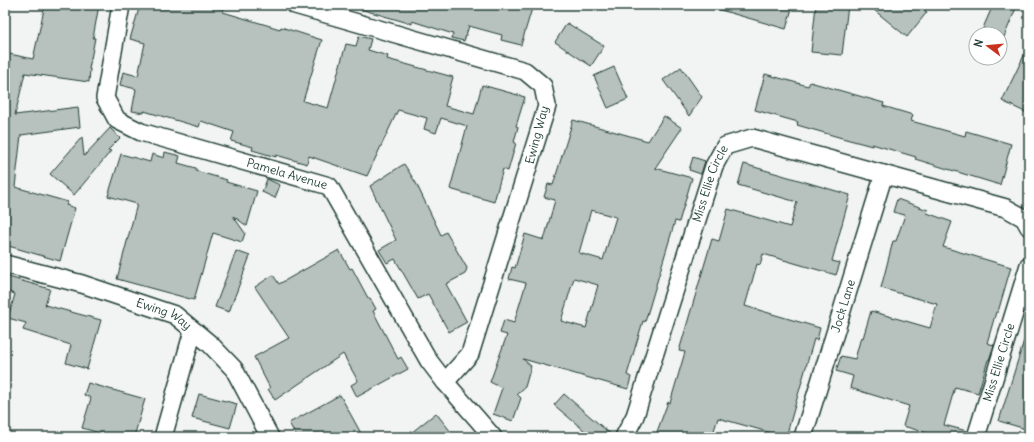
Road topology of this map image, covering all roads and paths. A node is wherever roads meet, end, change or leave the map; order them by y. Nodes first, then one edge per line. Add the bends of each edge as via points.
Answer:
1 (121, 5) edge
2 (294, 5) edge
3 (884, 174) junction
4 (1029, 227) edge
5 (5, 264) edge
6 (1029, 265) edge
7 (193, 331) junction
8 (445, 382) junction
9 (163, 437) edge
10 (270, 437) edge
11 (493, 437) edge
12 (624, 437) edge
13 (803, 437) edge
14 (976, 437) edge

1 - 8 street, Pamela Avenue via 105,98 117,120 141,132 329,186 429,361
2 - 8 street, Ewing Way via 525,71 543,86 547,106 470,354
3 - 4 street, Miss Ellie Circle via 1006,208 1024,218
3 - 12 street, Miss Ellie Circle via 752,138 725,146 714,166 635,416
3 - 13 street, Jock Lane
5 - 7 street, Ewing Way via 82,284 175,315
6 - 14 street, Miss Ellie Circle
7 - 9 street
7 - 10 street, Ewing Way via 210,344 234,369
8 - 11 street, Pamela Avenue

